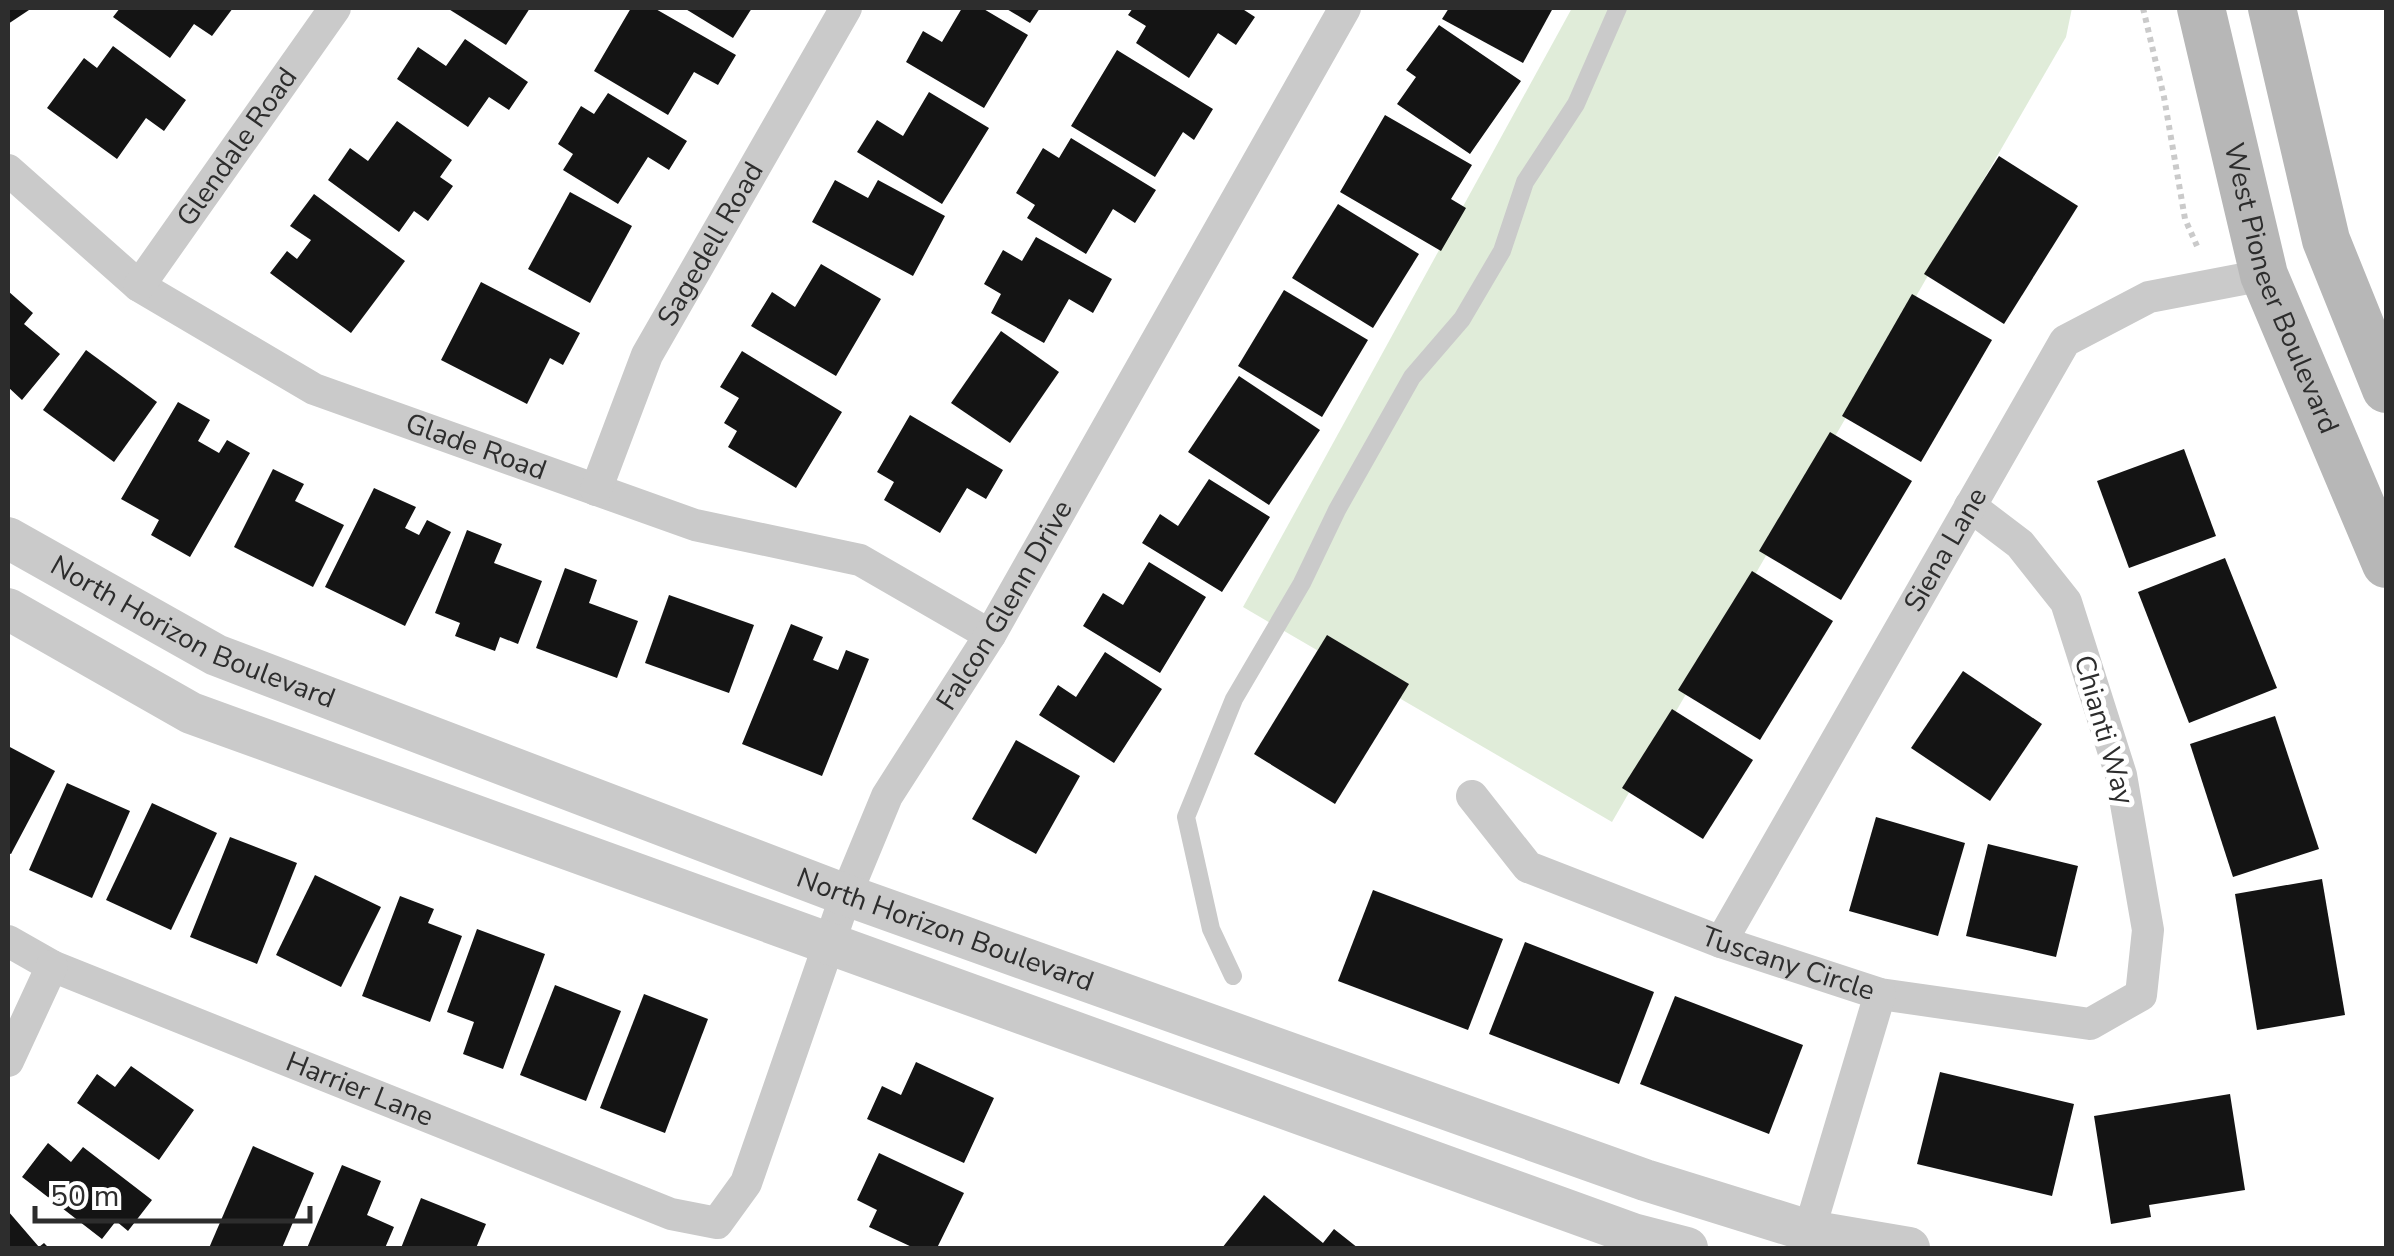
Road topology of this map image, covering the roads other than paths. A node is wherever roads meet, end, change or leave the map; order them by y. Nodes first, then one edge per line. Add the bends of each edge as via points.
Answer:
1 (335, 8) edge
2 (846, 8) edge
3 (1345, 8) edge
4 (1618, 8) edge
5 (2202, 8) edge
6 (2272, 8) edge
7 (8, 170) edge
8 (2264, 275) junction
9 (139, 286) junction
10 (2386, 390) edge
11 (596, 490) junction
12 (1970, 506) junction
13 (8, 538) edge
14 (2386, 564) edge
15 (8, 609) edge
16 (990, 635) junction
17 (1472, 796) dead end
18 (846, 895) junction
19 (8, 942) edge
20 (1720, 942) junction
21 (831, 944) junction
22 (52, 966) junction
23 (1232, 976) dead end
24 (1880, 994) junction
25 (2141, 995) joint
26 (8, 1061) edge
27 (717, 1223) joint
28 (1806, 1240) edge
29 (1687, 1248) edge
30 (1910, 1248) edge

1 - 9 street, Glendale Road
2 - 11 street, Sagedell Road via 647,354
3 - 16 street, Falcon Glenn Drive
4 - 23 lane via 1576,104 1525,182 1502,251 1462,318 1412,376 1234,698 1186,817 1211,929
5 - 8 main road, West Pioneer Boulevard
6 - 10 main road, West Pioneer Boulevard via 2326,240
7 - 9 street, Glade Road
8 - 12 street, Siena Lane via 2148,298 2065,341
8 - 14 main road, West Pioneer Boulevard
9 - 11 street, Glade Road via 314,389
11 - 16 street, Glade Road via 695,526 860,560
12 - 20 street, Siena Lane
12 - 25 street, Chianti Way via 2020,544 2066,602 2121,775 2148,930
13 - 18 street, North Horizon Boulevard via 216,654
15 - 21 street, North Horizon Boulevard via 191,712
16 - 18 street, Falcon Glenn Drive via 888,796
17 - 20 street, Tuscany Circle via 1528,867
18 - 21 street, Falcon Glenn Drive
18 - 28 street, North Horizon Boulevard
19 - 22 street, Harrier Lane
20 - 24 street, Tuscany Circle
21 - 27 street, Falcon Glenn Drive via 746,1183
21 - 29 street, North Horizon Boulevard
22 - 26 street
22 - 27 street, Harrier Lane via 671,1214
24 - 25 street, Tuscany Circle via 2090,1024
24 - 28 street
28 - 30 street, North Horizon Boulevard

